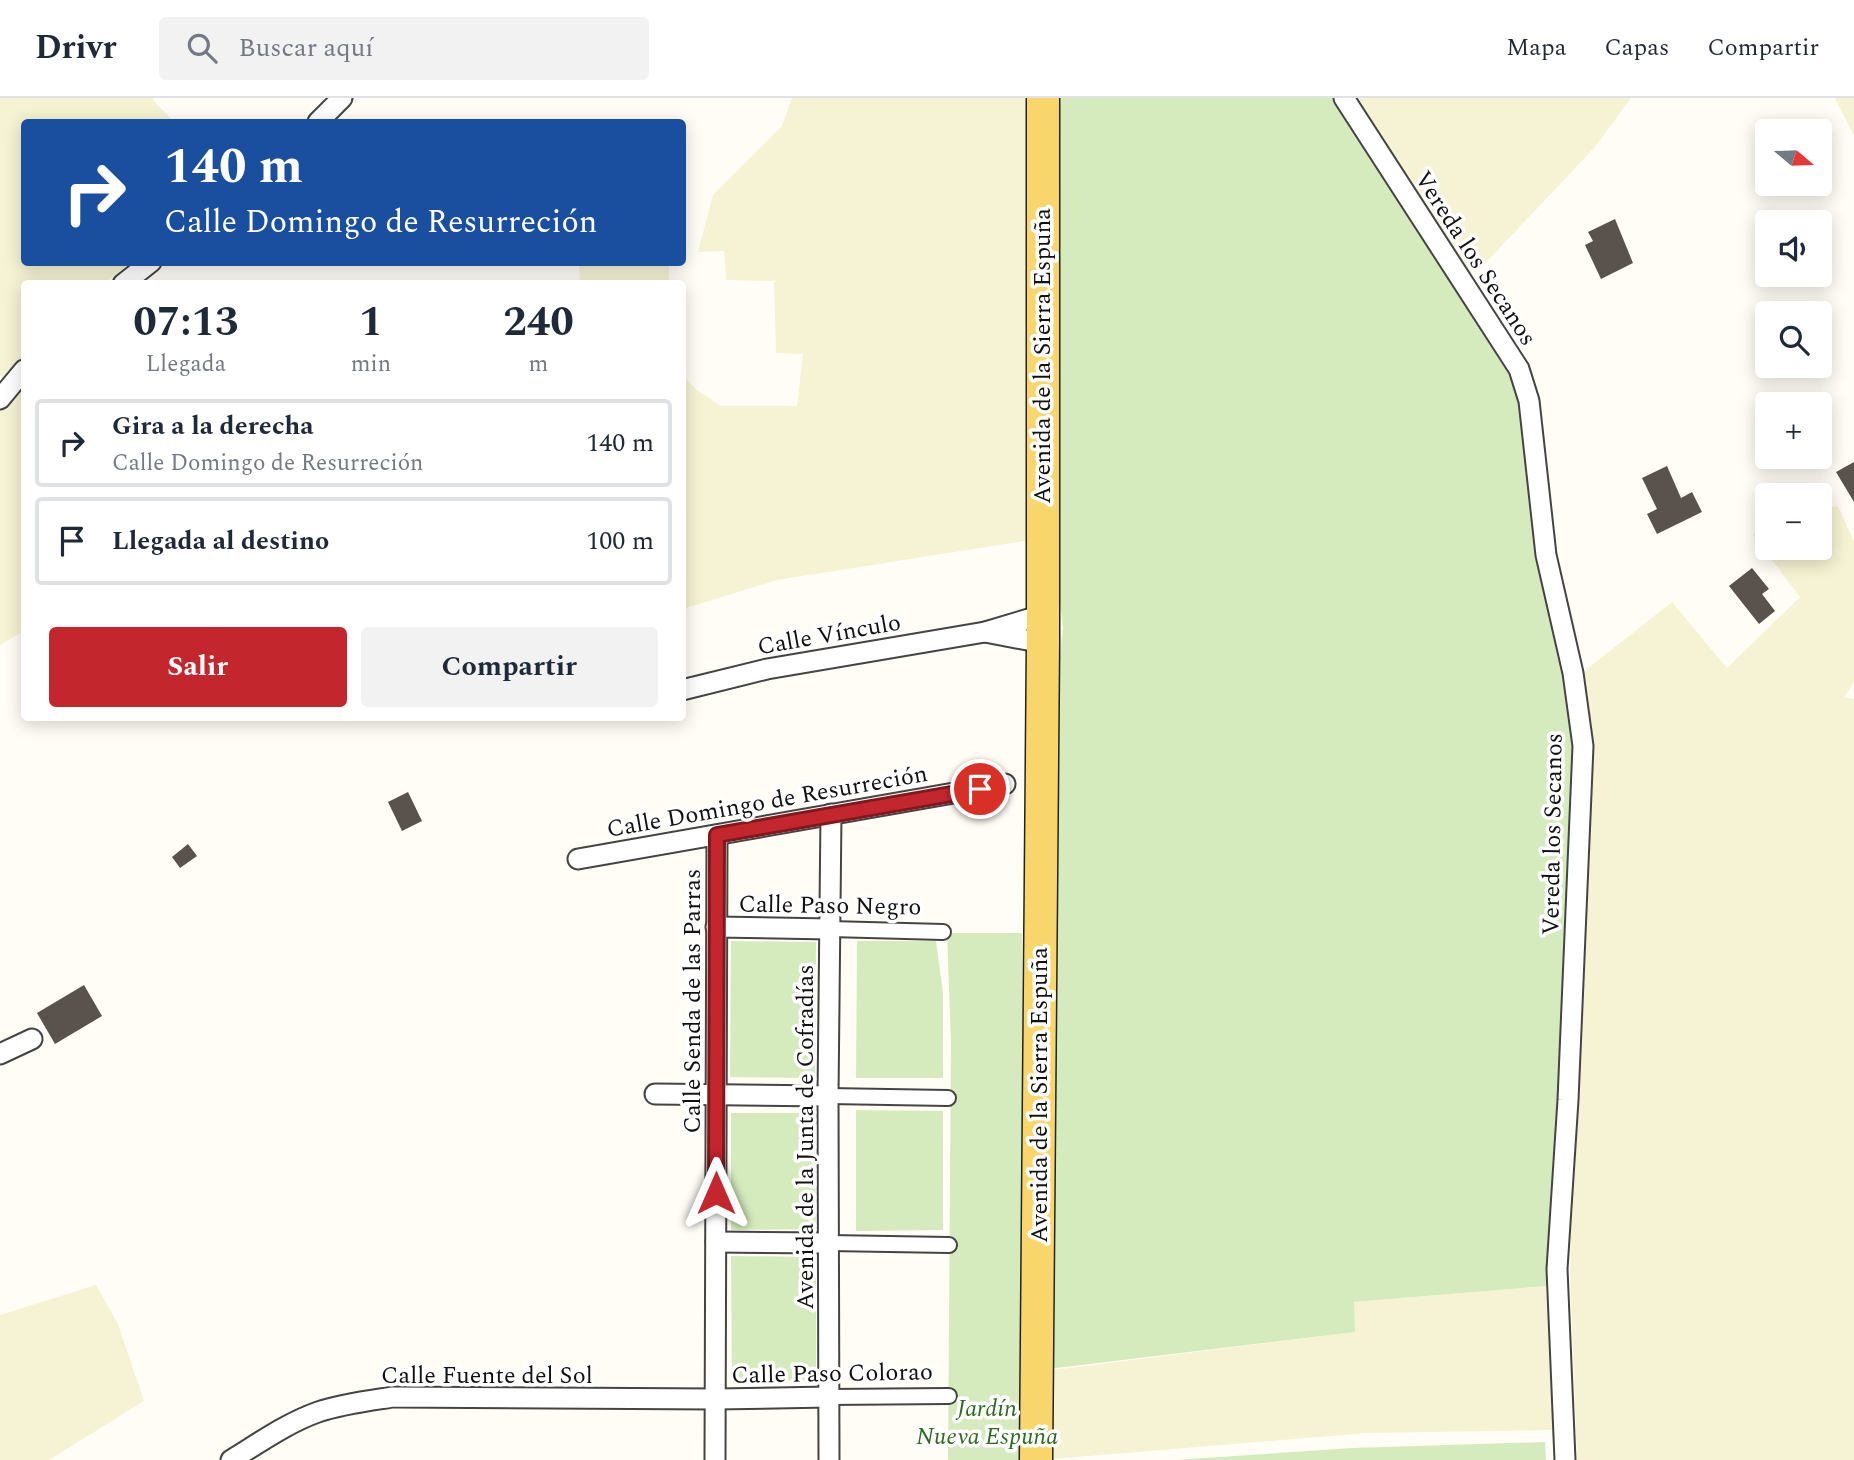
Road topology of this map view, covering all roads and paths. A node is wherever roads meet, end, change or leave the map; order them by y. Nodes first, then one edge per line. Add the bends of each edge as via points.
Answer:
1 (342, 98) edge
2 (1043, 98) edge
3 (1344, 98) edge
4 (321, 119) edge
5 (146, 266) edge
6 (128, 280) edge
7 (21, 374) edge
8 (0, 399) edge
9 (1043, 629) junction
10 (985, 632) junction
11 (686, 689) edge
12 (1005, 784) dead end
13 (831, 814) junction
14 (717, 835) junction
15 (578, 859) dead end
16 (716, 927) junction
17 (830, 929) junction
18 (943, 932) dead end
19 (32, 1039) dead end
20 (0, 1054) edge
21 (655, 1094) dead end
22 (716, 1095) junction
23 (828, 1096) junction
24 (948, 1098) dead end
25 (716, 1242) junction
26 (829, 1243) junction
27 (949, 1245) dead end
28 (949, 1396) dead end
29 (829, 1397) junction
30 (715, 1399) junction
31 (231, 1460) edge
32 (715, 1460) edge
33 (829, 1460) edge
34 (1036, 1460) edge
35 (1565, 1460) edge

1 - 4 street
2 - 9 main road, Avenida de la Sierra Espuña
3 - 35 street, Vereda los Secanos via 1519,369 1529,401 1546,555 1573,673 1583,746 1557,1269
5 - 6 street
7 - 8 street
9 - 10 street, Calle Vínculo
9 - 10 street, Calle Vínculo
9 - 34 main road, Avenida de la Sierra Espuña via 1049,615 1056,624 1056,649 1042,730
10 - 11 street, Calle Vínculo via 767,669
12 - 13 street, Calle Domingo de Resurreción
13 - 14 street, Calle Domingo de Resurreción
13 - 17 street, Avenida de la Junta de Cofradías
14 - 15 street, Calle Domingo de Resurreción
14 - 16 street, Calle Senda de las Parras
16 - 17 street, Calle Paso Negro
16 - 22 street, Calle Senda de las Parras
17 - 18 street, Calle Paso Negro
17 - 23 street, Avenida de la Junta de Cofradías
19 - 20 street
21 - 22 street
22 - 23 street
22 - 25 street, Calle Senda de las Parras
23 - 24 street
23 - 26 street, Avenida de la Junta de Cofradías
25 - 26 street
25 - 30 street, Calle Senda de las Parras
26 - 27 street
26 - 29 street, Avenida de la Junta de Cofradías
28 - 29 street, Calle Paso Colorao
29 - 30 street, Calle Paso Colorao
29 - 33 street, Avenida de la Junta de Cofradías
30 - 31 street, Calle Fuente del Sol via 393,1397 315,1413
30 - 32 street, Calle Senda de las Parras

